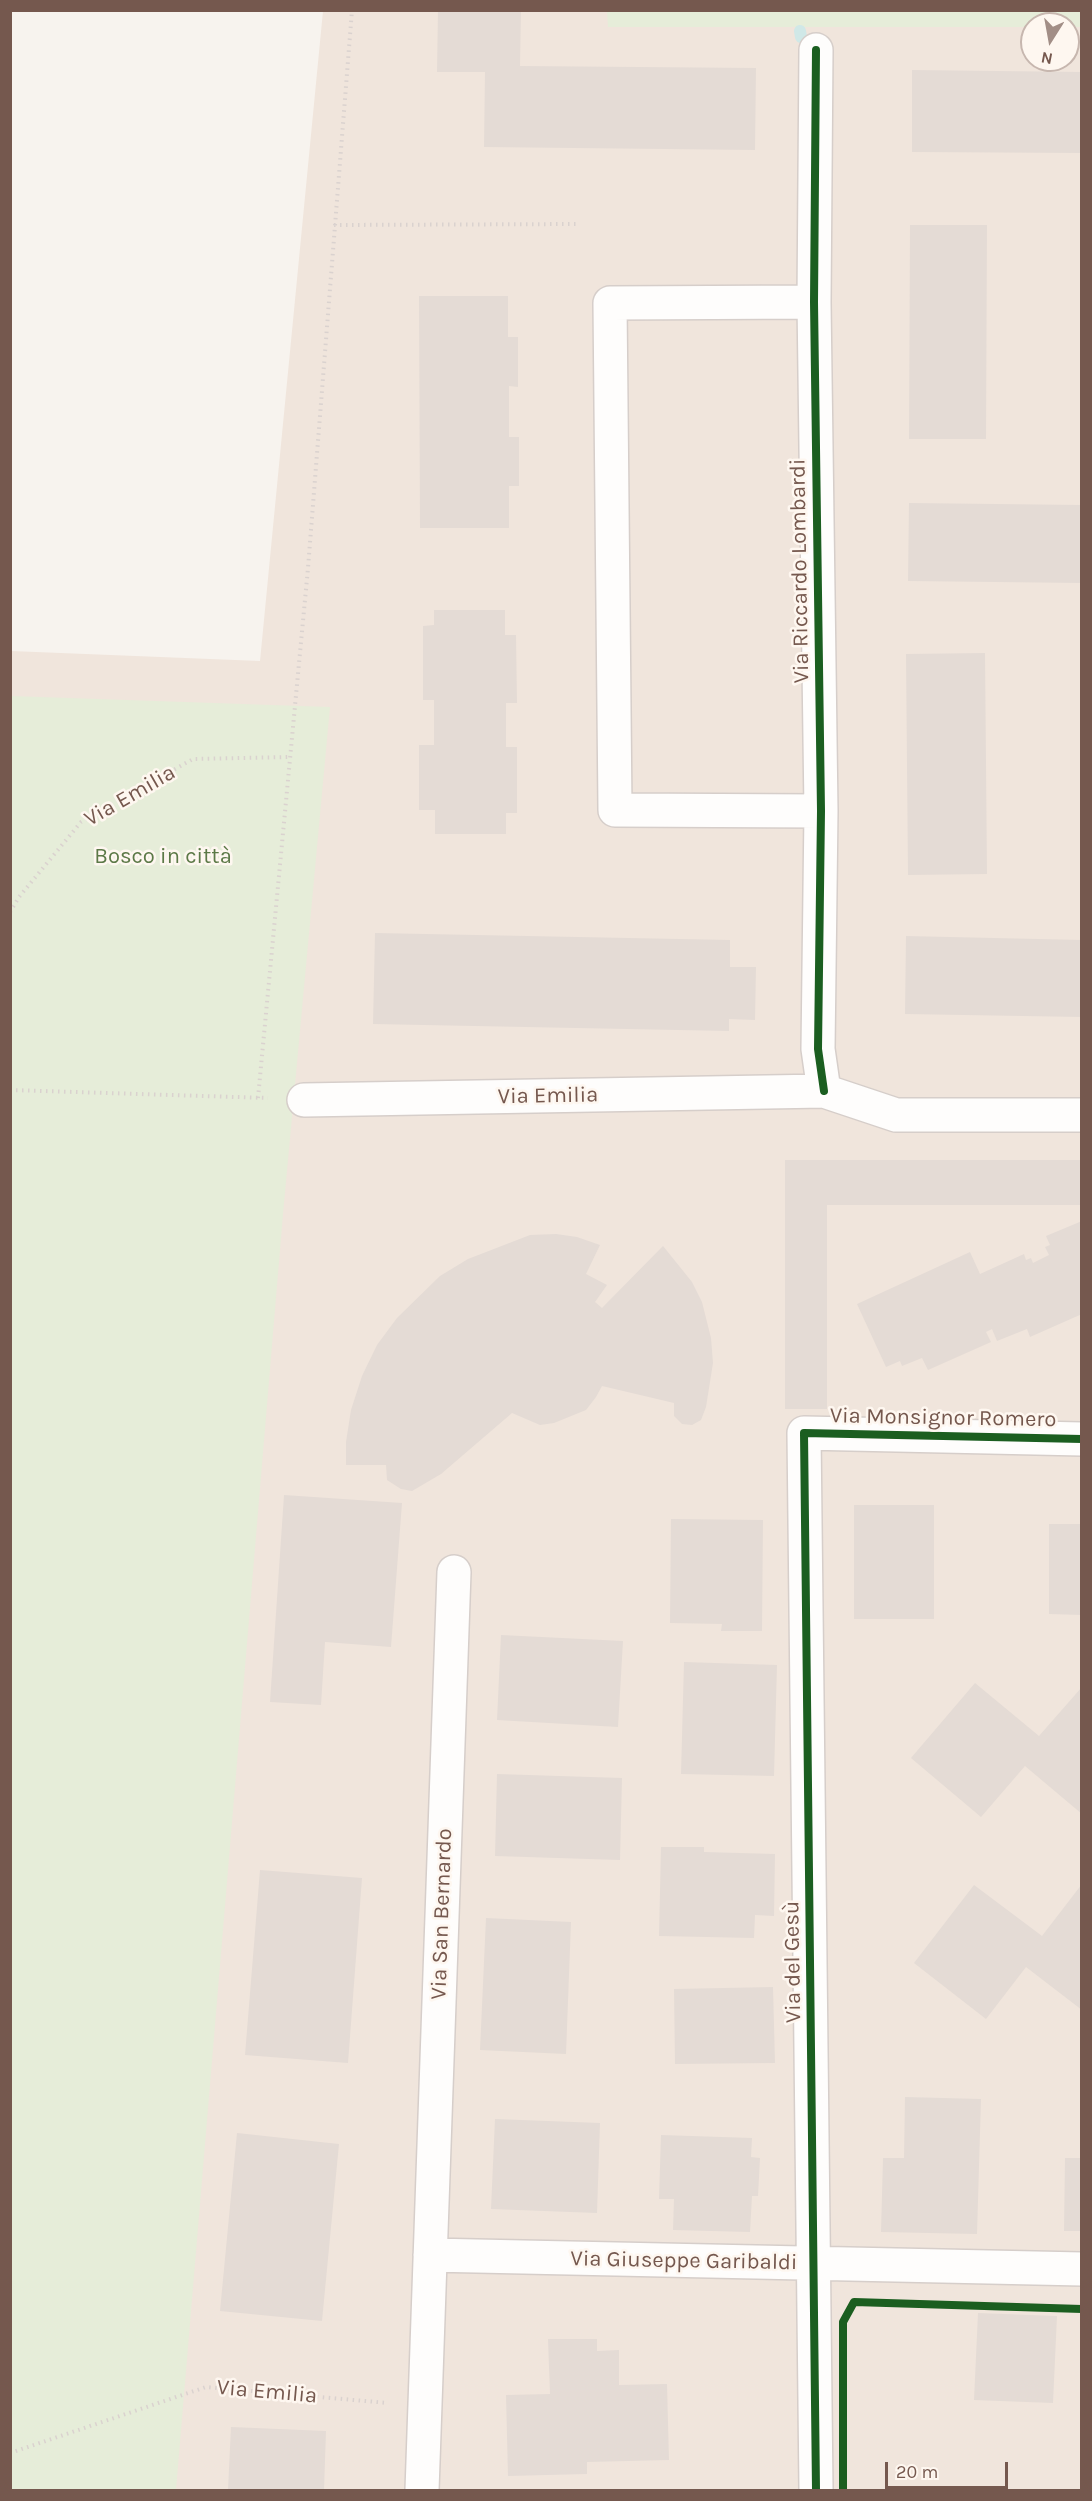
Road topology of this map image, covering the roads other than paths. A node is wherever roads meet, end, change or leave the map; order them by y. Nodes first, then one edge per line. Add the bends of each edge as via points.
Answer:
1 (816, 51) dead end
2 (814, 302) junction
3 (821, 811) junction
4 (824, 1091) junction
5 (304, 1100) road end
6 (1082, 1115) edge
7 (804, 1433) joint
8 (1082, 1438) edge
9 (454, 1572) dead end
10 (430, 2255) junction
11 (815, 2263) junction
12 (1082, 2269) edge
13 (422, 2490) edge
14 (816, 2490) edge

1 - 2 street, Via Riccardo Lombardi
2 - 3 street, Via Riccardo Lombardi
2 - 3 street via 609,303 615,810
3 - 4 street, Via Riccardo Lombardi via 818,1049
4 - 5 street, Via Emilia
4 - 6 street, Via Emilia via 896,1115
7 - 8 street, Via Monsignor Romero
7 - 11 street, Via del Gesù
9 - 10 street, Via San Bernardo
10 - 11 street, Via Giuseppe Garibaldi
10 - 13 street, Via San Bernardo
11 - 12 street, Via Giuseppe Garibaldi
11 - 14 street, Via del Gesù

